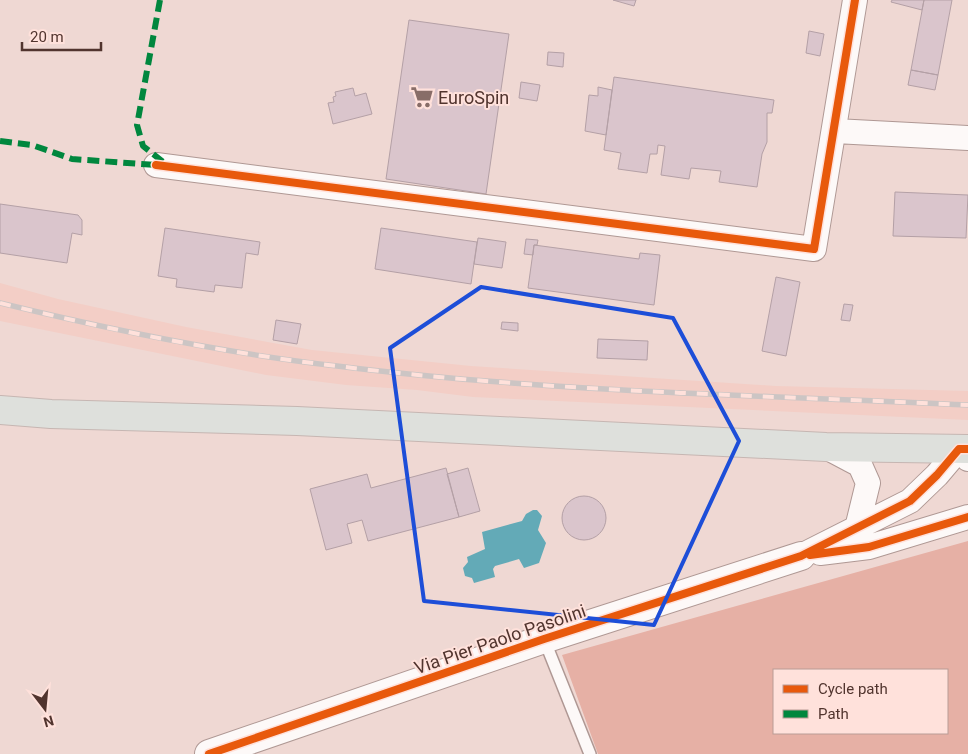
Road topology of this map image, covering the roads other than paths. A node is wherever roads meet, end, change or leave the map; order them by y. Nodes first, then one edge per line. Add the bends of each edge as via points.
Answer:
1 (855, 0) edge
2 (835, 131) junction
3 (968, 138) edge
4 (156, 165) dead end
5 (0, 410) edge
6 (826, 447) junction
7 (965, 452) edge
8 (968, 499) edge
9 (958, 519) edge
10 (857, 528) junction
11 (801, 556) junction
12 (544, 639) junction
13 (209, 754) edge
14 (590, 754) edge

1 - 2 street
2 - 3 street
2 - 4 street via 814,249
5 - 6 main road
6 - 7 main road
6 - 10 street via 860,465 868,483
7 - 10 street, Via Pier Paolo Pasolini via 910,501
8 - 9 street, Via Pier Paolo Pasolini
9 - 11 street, Via Pier Paolo Pasolini via 869,546
10 - 11 street, Via Pier Paolo Pasolini
11 - 12 street, Via Pier Paolo Pasolini
12 - 13 street, Via Pier Paolo Pasolini
12 - 14 lane

